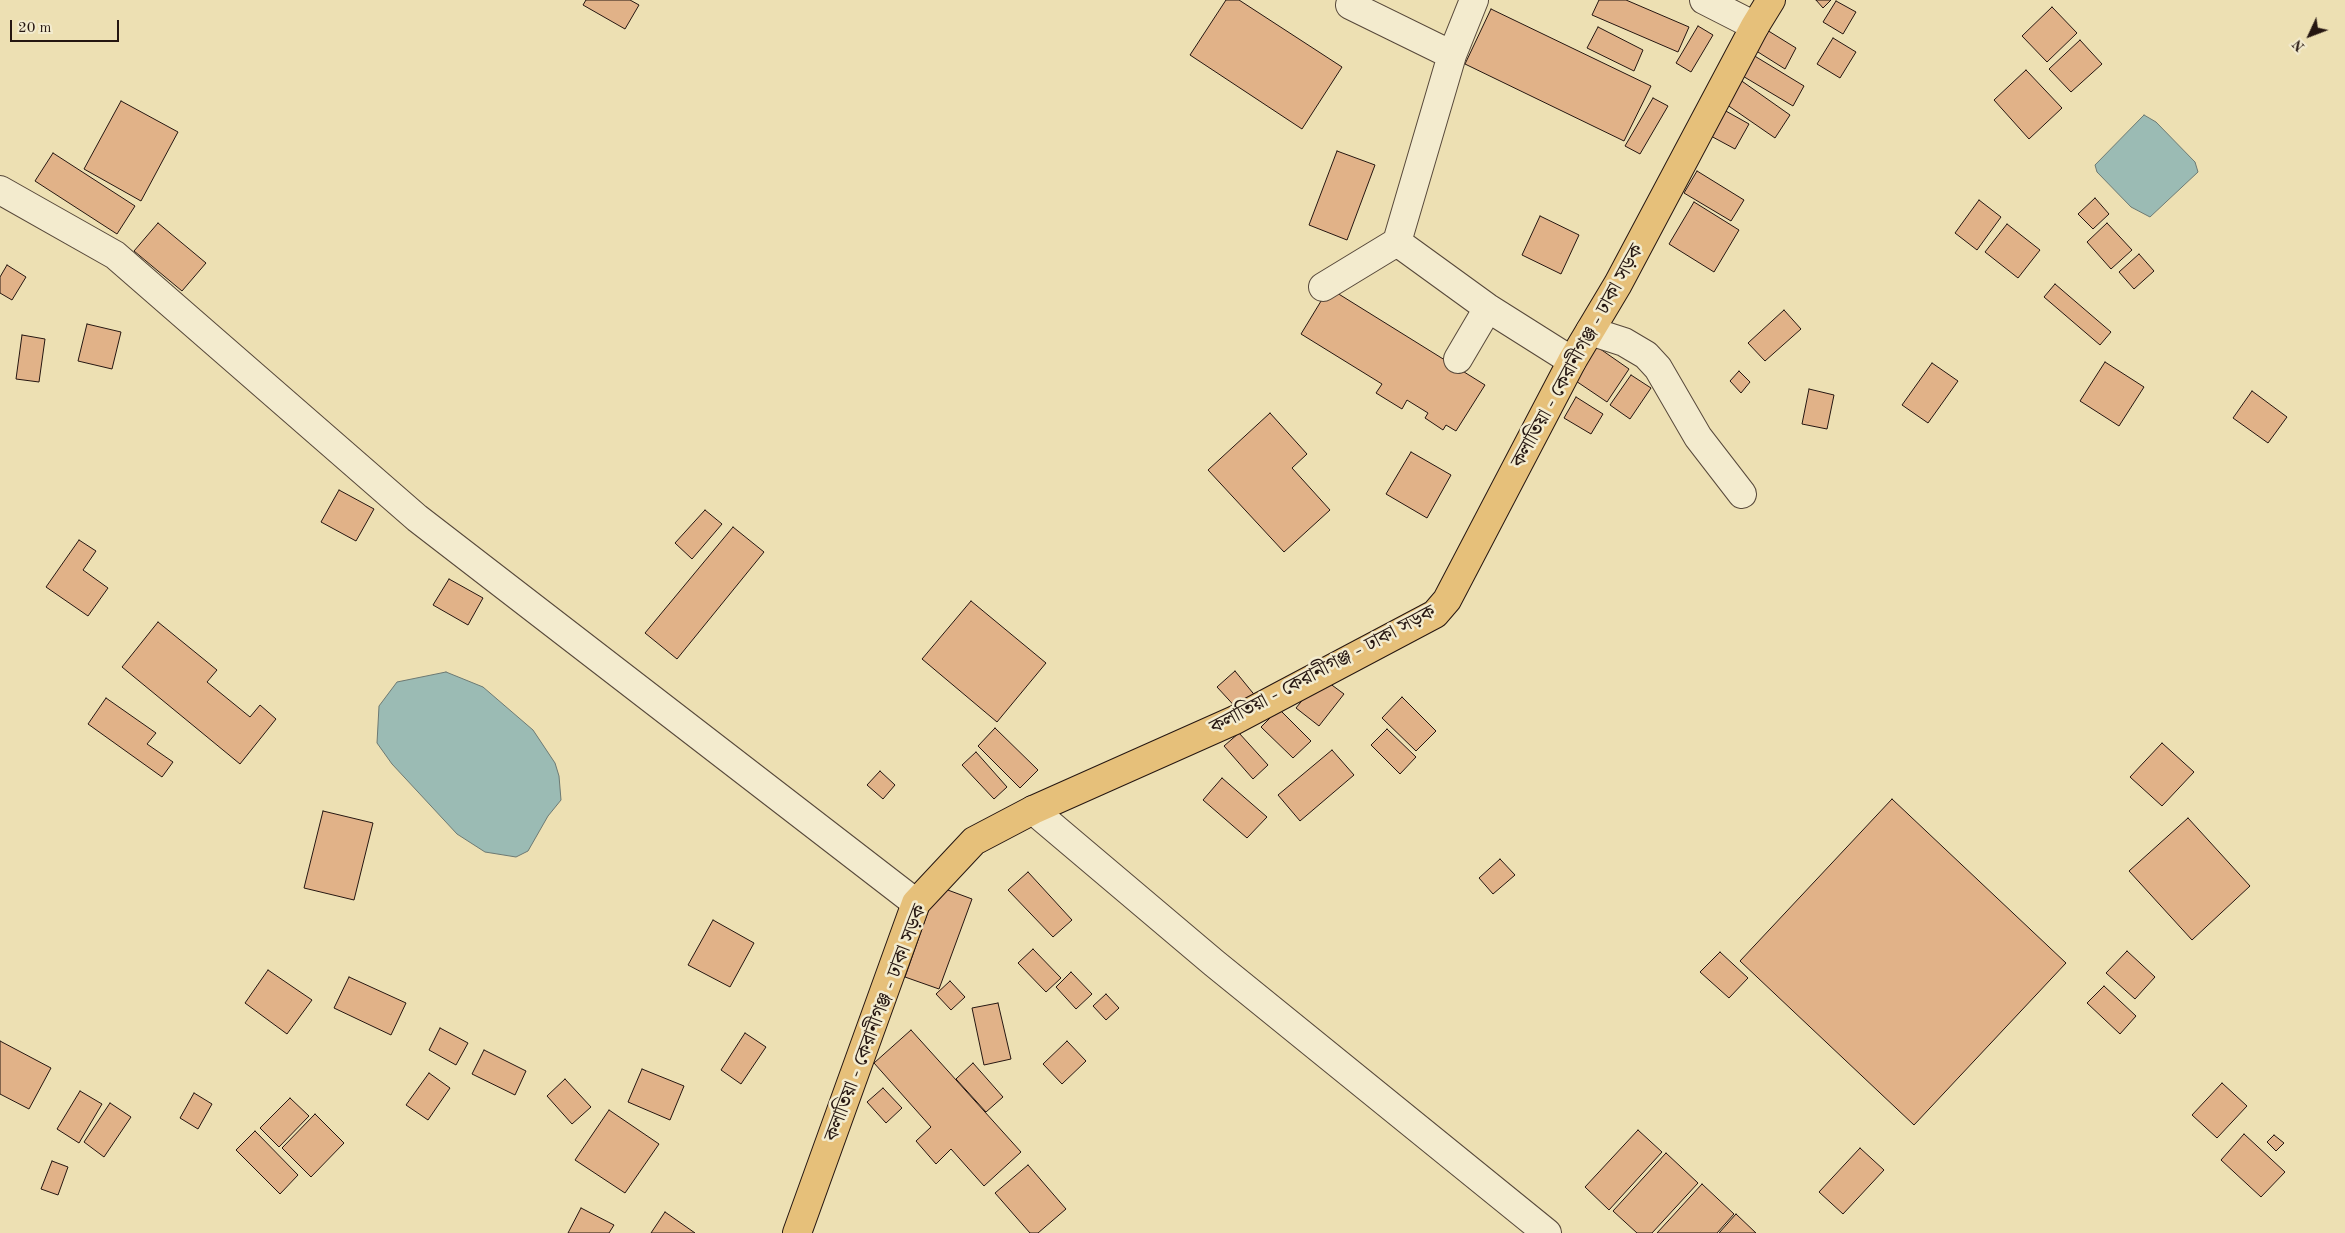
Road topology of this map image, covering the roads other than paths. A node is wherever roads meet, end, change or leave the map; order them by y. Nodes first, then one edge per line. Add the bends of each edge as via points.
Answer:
1 (1474, 0) edge
2 (1704, 0) edge
3 (1771, 0) edge
4 (1350, 6) dead end
5 (1755, 26) junction
6 (1452, 55) junction
7 (0, 190) edge
8 (1397, 242) junction
9 (1323, 287) dead end
10 (1488, 308) junction
11 (1590, 330) junction
12 (1458, 359) dead end
13 (1572, 361) junction
14 (1742, 494) dead end
15 (1032, 810) junction
16 (916, 903) junction
17 (797, 1233) edge
18 (1547, 1233) edge

1 - 6 street
2 - 5 street
3 - 5 main road, কলাতিয়া - কেরানীগঞ্জ - ঢাকা সড়ক
4 - 6 street
5 - 11 main road, কলাতিয়া - কেরানীগঞ্জ - ঢাকা সড়ক via 1618,284
6 - 8 street
7 - 16 street via 115,254 417,518
8 - 9 street
8 - 10 street
10 - 12 street
10 - 13 street
11 - 13 main road, কলাতিয়া - কেরানীগঞ্জ - ঢাকা সড়ক
11 - 14 street via 1624,342 1646,355 1658,368 1698,437
13 - 15 main road, কলাতিয়া - কেরানীগঞ্জ - ঢাকা সড়ক via 1447,600 1435,614 1235,720
15 - 16 main road, কলাতিয়া - কেরানীগঞ্জ - ঢাকা সড়ক via 974,841
15 - 18 street via 1206,957
16 - 17 main road, কলাতিয়া - কেরানীগঞ্জ - ঢাকা সড়ক

